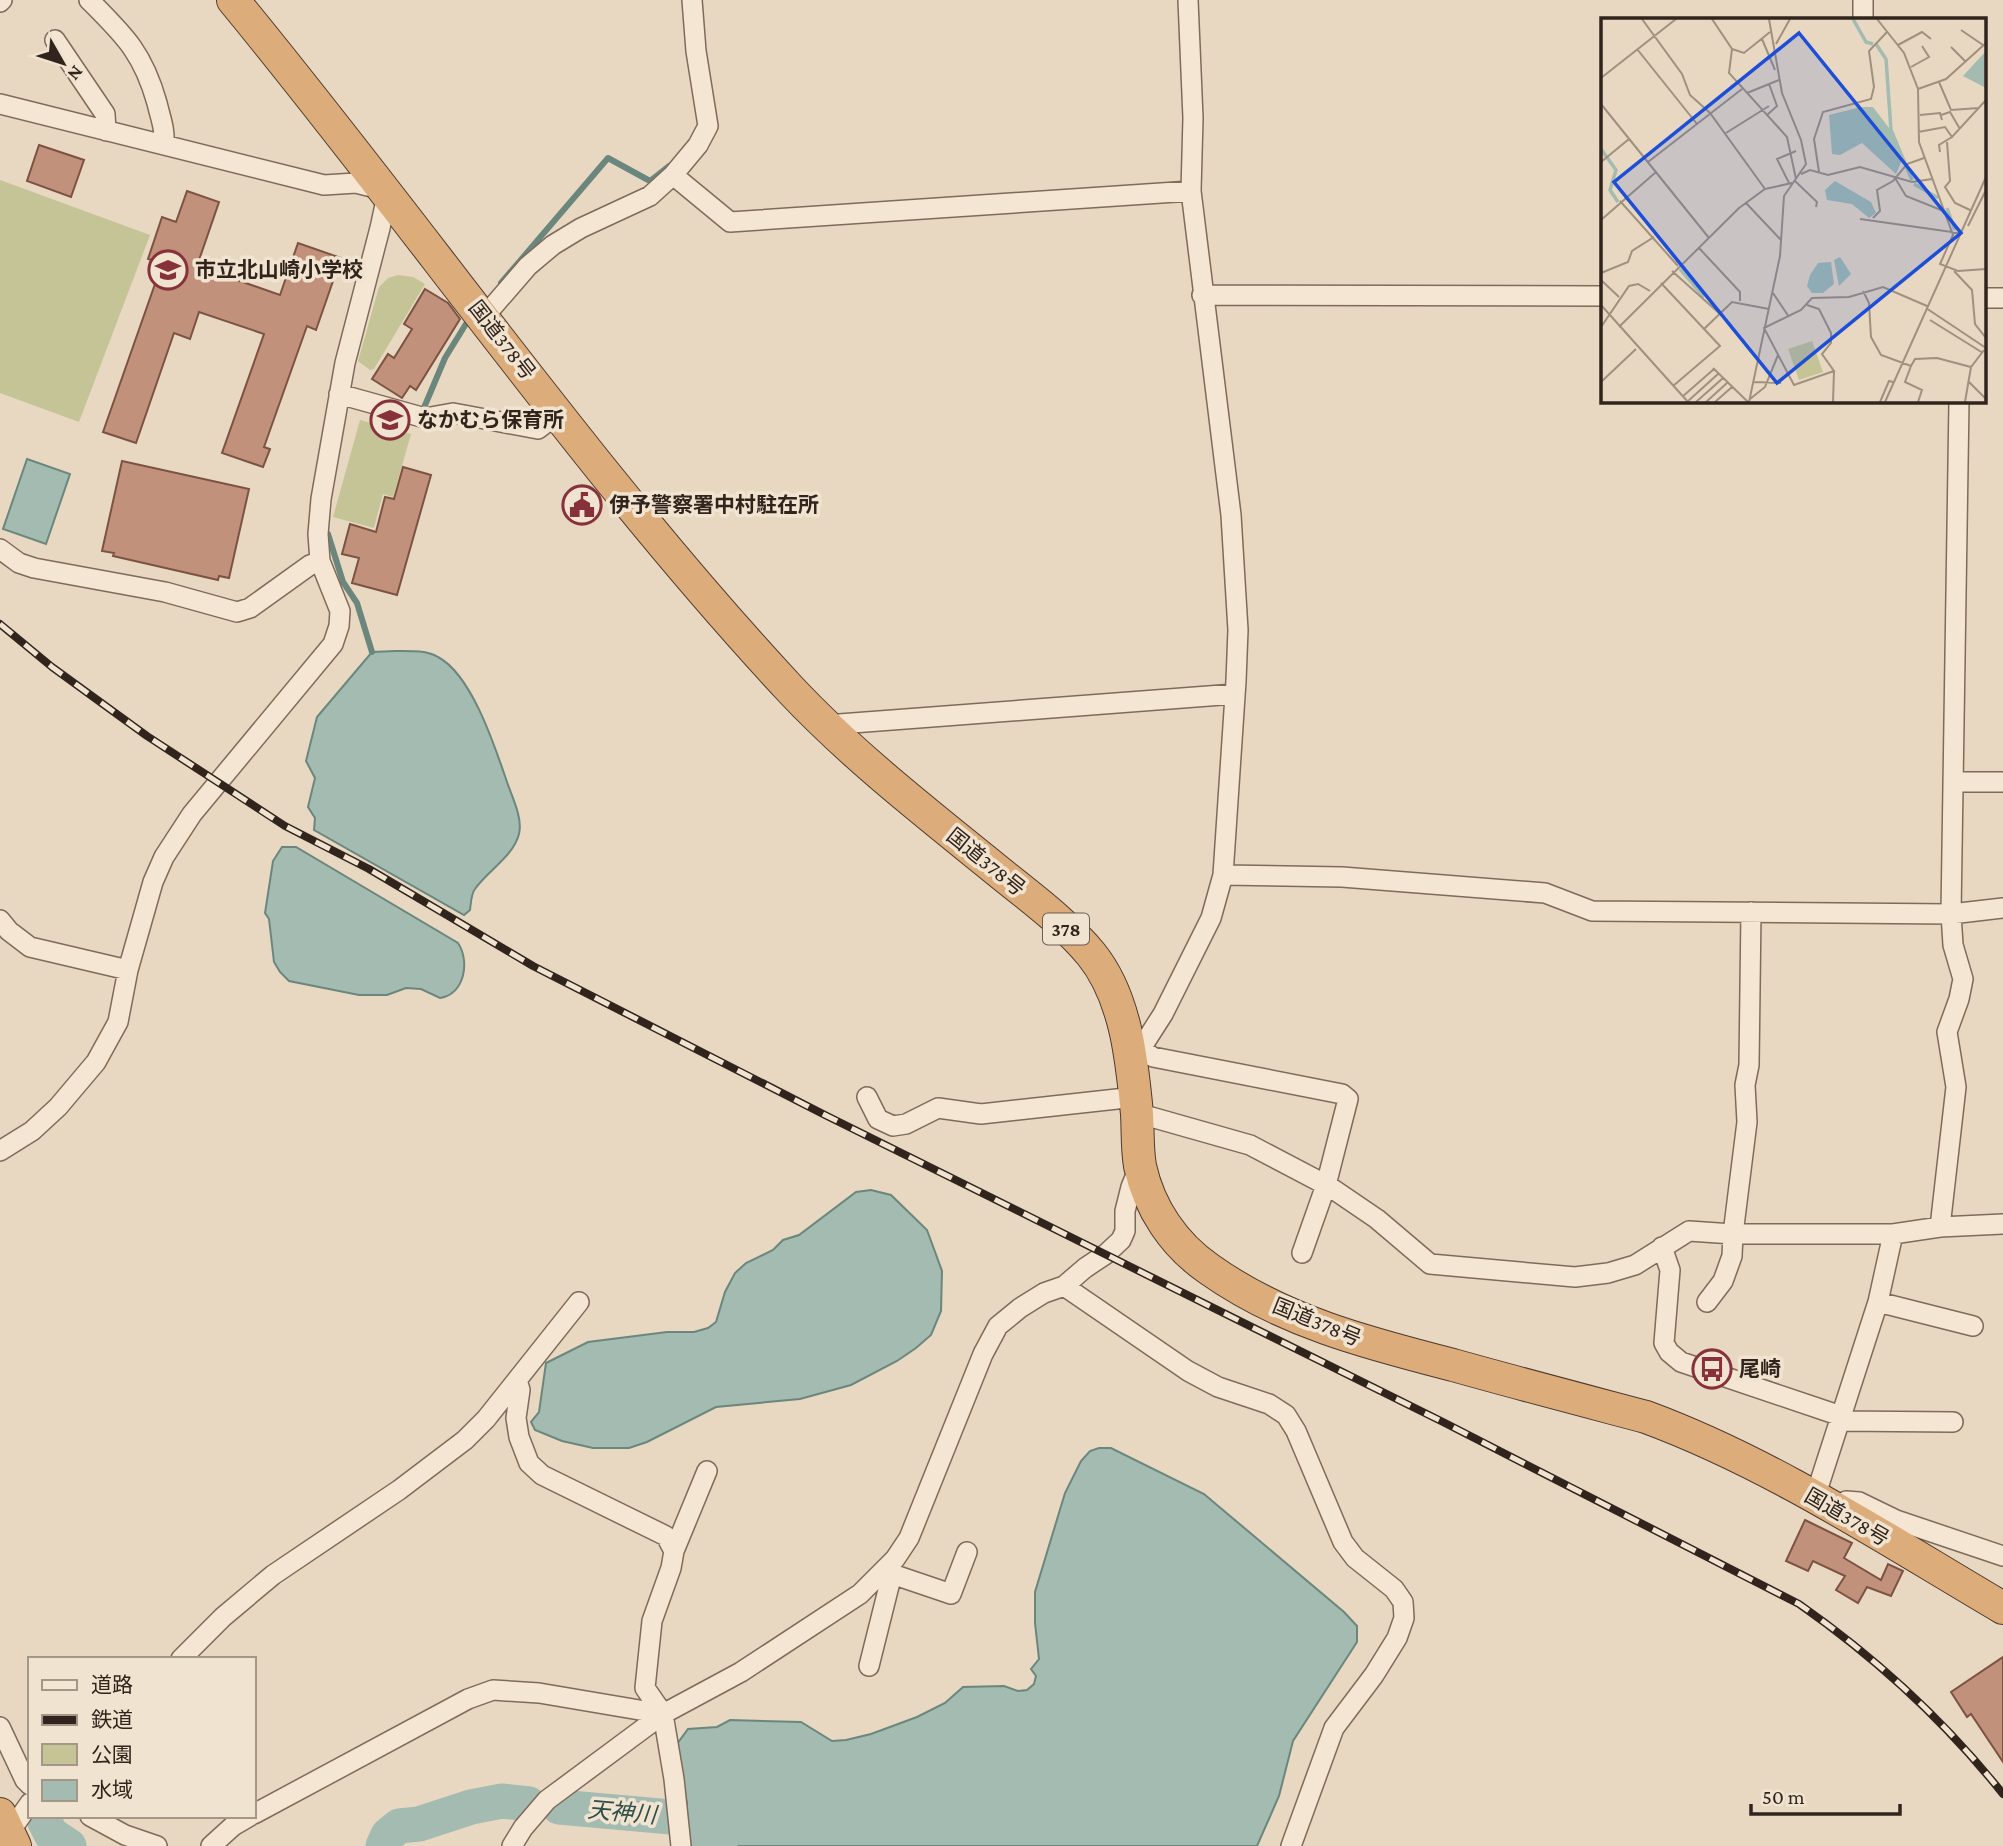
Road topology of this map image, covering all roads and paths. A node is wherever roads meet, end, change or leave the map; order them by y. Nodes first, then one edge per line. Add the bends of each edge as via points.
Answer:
1 (89, 0) edge
2 (233, 0) edge
3 (692, 0) edge
4 (1188, 0) edge
5 (1863, 0) edge
6 (1863, 18) edge
7 (55, 40) dead end
8 (0, 104) edge
9 (106, 131) junction
10 (164, 145) junction
11 (673, 175) junction
12 (387, 191) junction
13 (1191, 191) junction
14 (1202, 295) junction
15 (1601, 296) edge
16 (483, 318) junction
17 (340, 394) junction
18 (1959, 402) edge
19 (559, 413) junction
20 (0, 549) edge
21 (320, 561) junction
22 (1235, 694) junction
23 (826, 724) junction
24 (1953, 782) junction
25 (2003, 782) edge
26 (1223, 875) junction
27 (2003, 908) edge
28 (1751, 912) junction
29 (1951, 914) junction
30 (0, 920) edge
31 (128, 970) junction
32 (1135, 1057) junction
33 (867, 1097) dead end
34 (1136, 1105) junction
35 (0, 1151) edge
36 (1140, 1164) junction
37 (1326, 1185) junction
38 (2003, 1224) edge
39 (1940, 1227) junction
40 (1733, 1234) junction
41 (1893, 1234) junction
42 (1662, 1247) junction
43 (1302, 1252) dead end
44 (1064, 1286) junction
45 (579, 1302) dead end
46 (1707, 1302) dead end
47 (1878, 1302) junction
48 (1973, 1326) dead end
49 (517, 1380) junction
50 (1841, 1418) junction
51 (1953, 1422) dead end
52 (707, 1471) dead end
53 (1825, 1504) junction
54 (674, 1551) junction
55 (967, 1552) dead end
56 (2003, 1556) edge
57 (889, 1572) junction
58 (2003, 1608) edge
59 (183, 1657) edge
60 (869, 1666) dead end
61 (663, 1714) junction
62 (0, 1727) edge
63 (28, 1783) edge
64 (28, 1806) edge
65 (256, 1813) edge
66 (94, 1818) edge
67 (247, 1818) edge
68 (8, 1831) edge
69 (157, 1846) edge
70 (211, 1846) edge
71 (512, 1846) edge
72 (681, 1846) edge
73 (1291, 1846) edge

1 - 10 street via 132,45 149,75 165,129
2 - 12 highway, 国道378号 / 378
3 - 11 street via 708,126
4 - 13 street
5 - 6 street
7 - 9 street via 105,114
8 - 9 street
9 - 10 street
10 - 12 street via 324,186 356,183
11 - 13 street via 730,222
11 - 16 street via 650,196 553,245 528,266
12 - 16 highway, 国道378号 / 378
12 - 17 street
13 - 14 street
14 - 15 street
14 - 22 street via 1231,515 1238,630
16 - 19 highway, 国道378号 / 378
17 - 19 street via 425,418 453,414 538,429
17 - 21 street via 321,499
18 - 24 street
19 - 23 highway, 国道378号 / 378 via 745,639
20 - 21 street via 34,568 165,592 237,611 250,608
21 - 31 street via 340,611 333,644 163,857
22 - 23 street
22 - 26 street
23 - 32 highway, 国道378号 / 378 via 1090,954 1105,975
24 - 25 street
24 - 29 street
26 - 28 street via 1342,877 1545,893 1592,911
26 - 32 street via 1211,918 1163,1014
27 - 29 street
28 - 29 street
28 - 40 street via 1747,1122
29 - 39 street via 1953,945 1963,979 1947,1032 1956,1087
30 - 31 street via 30,947
31 - 35 street via 118,1022 96,1062 58,1107
32 - 34 highway, 国道378号 / 378
32 - 37 street via 1342,1094 1348,1099
33 - 34 street via 878,1119 893,1126 938,1108 981,1114
34 - 36 highway, 国道378号 / 378
34 - 37 street via 1250,1145
36 - 44 street via 1121,1240
36 - 53 highway, 国道378号 / 378 via 1153,1203 1180,1244 1207,1268 1292,1315 1345,1336 1646,1417 1725,1449
37 - 42 street via 1377,1219 1430,1264 1575,1277 1634,1265
37 - 43 street
38 - 39 street
39 - 41 street
40 - 41 street
40 - 42 street via 1689,1231
40 - 46 street via 1729,1266
41 - 47 street
42 - 50 street via 1670,1270 1664,1343 1669,1352 1681,1362
44 - 57 street via 1044,1293 998,1326 982,1354 909,1538
44 - 73 street via 1188,1371 1286,1415 1343,1542 1355,1559 1404,1602 1397,1638 1334,1728
45 - 49 street
47 - 48 street
47 - 50 street
49 - 54 street via 516,1426 529,1463 542,1475 666,1536
49 - 59 street via 465,1440 273,1575
50 - 51 street
50 - 53 street
52 - 54 street
53 - 56 street via 1859,1502 1896,1520
53 - 58 highway, 国道378号 / 378
54 - 61 street via 652,1621 645,1688
55 - 57 street via 951,1594
57 - 60 street
57 - 61 street via 741,1672
61 - 65 street via 493,1690 468,1699
61 - 71 street via 547,1800
61 - 72 street
62 - 63 street
64 - 68 street
66 - 69 street
67 - 70 street

